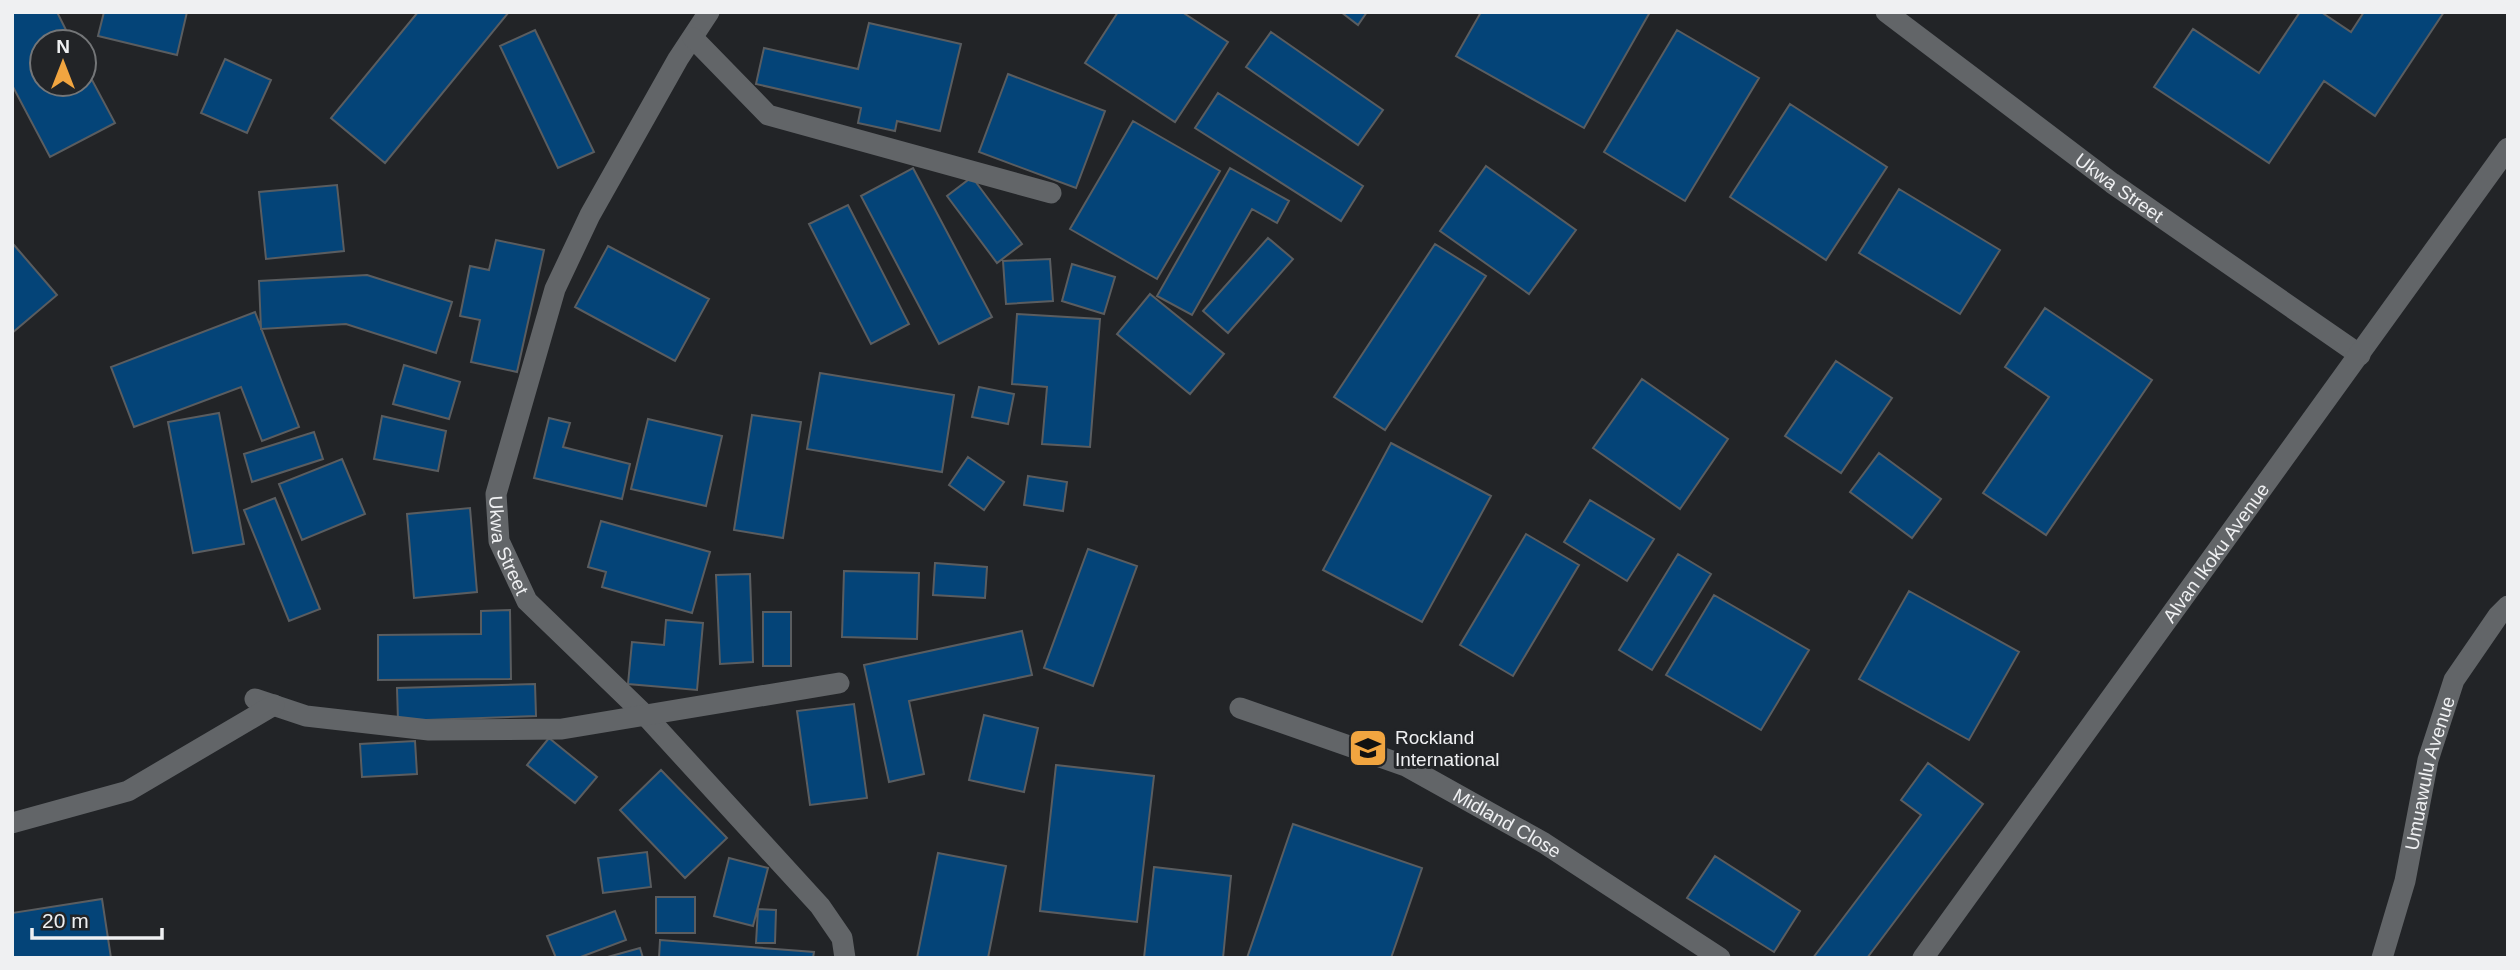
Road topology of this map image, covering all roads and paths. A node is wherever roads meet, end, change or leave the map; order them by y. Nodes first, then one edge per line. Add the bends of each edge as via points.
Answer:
1 (709, 12) edge
2 (1886, 12) edge
3 (693, 38) junction
4 (2508, 148) edge
5 (1051, 193) dead end
6 (2360, 355) junction
7 (2508, 606) edge
8 (839, 682) dead end
9 (1240, 708) dead end
10 (646, 716) junction
11 (12, 823) edge
12 (845, 958) edge
13 (1720, 958) edge
14 (1923, 958) edge
15 (2382, 958) edge

1 - 3 street, Ukwa Street
2 - 6 street, Ukwa Street via 2112,183
3 - 5 street via 768,115
3 - 10 street, Ukwa Street via 590,215 555,289 496,495 499,541 527,601
4 - 6 street, Alvan Ikoku Avenue
6 - 14 street, Alvan Ikoku Avenue
7 - 15 street, Umuawulu Avenue via 2454,680 2428,760 2405,881
8 - 10 street
9 - 13 street, Midland Close via 1406,766 1544,843
10 - 11 street via 562,729 429,730 306,716 264,702 128,791
10 - 12 street, Ukwa Street via 820,906 842,939

